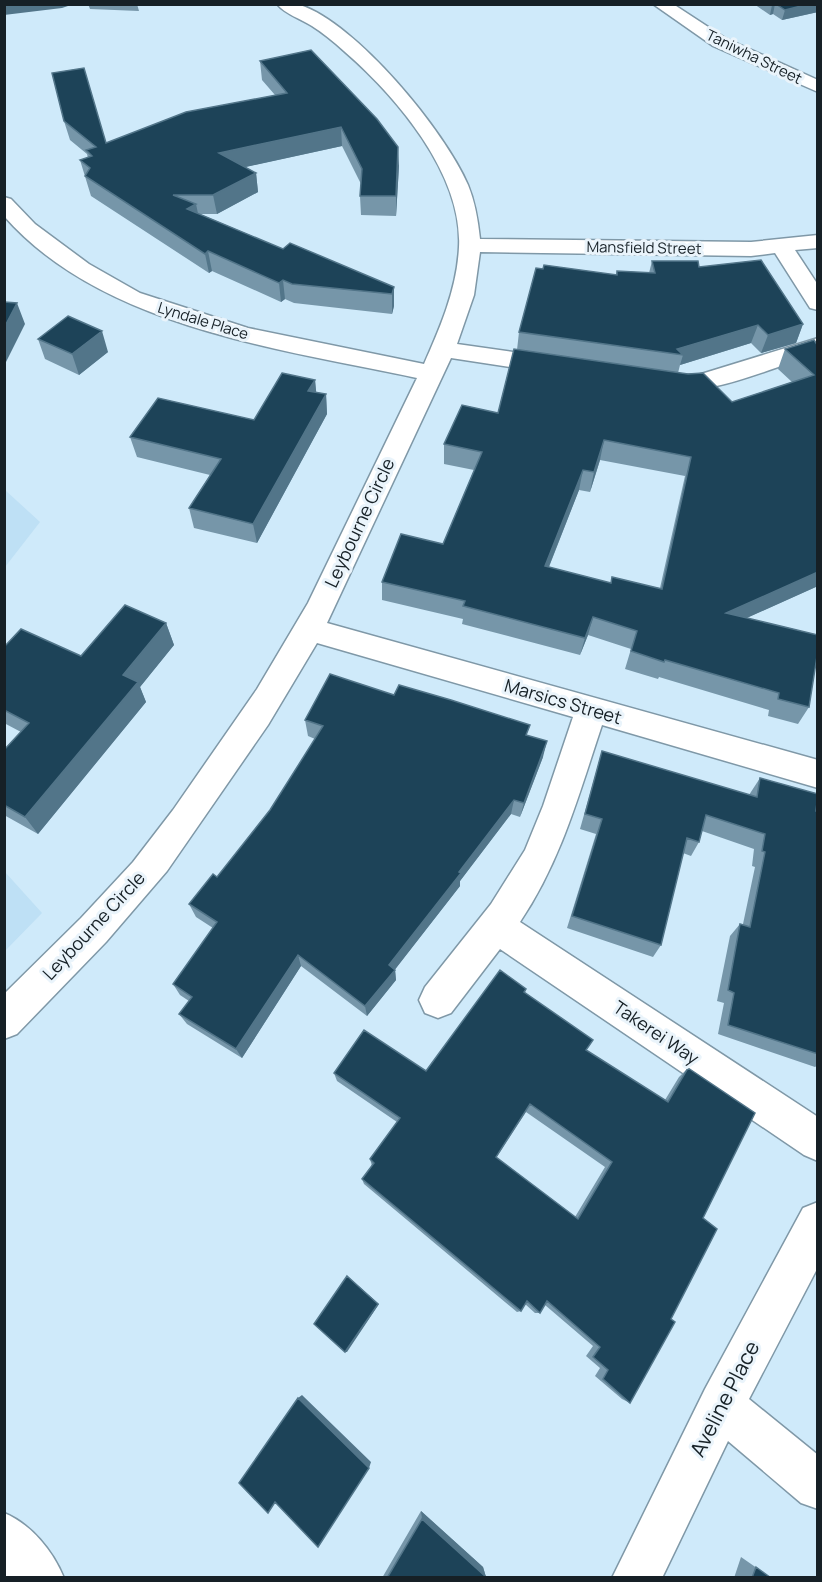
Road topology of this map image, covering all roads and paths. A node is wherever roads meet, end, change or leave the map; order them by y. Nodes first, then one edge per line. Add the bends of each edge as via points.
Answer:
1 (285, 4) edge
2 (661, 4) edge
3 (818, 87) edge
4 (4, 203) edge
5 (818, 241) edge
6 (470, 245) junction
7 (782, 247) junction
8 (818, 303) edge
9 (818, 345) edge
10 (436, 361) junction
11 (581, 369) edge
12 (637, 378) edge
13 (309, 629) junction
14 (591, 710) junction
15 (818, 774) edge
16 (494, 925) junction
17 (438, 1000) dead end
18 (4, 1021) edge
19 (818, 1141) edge
20 (818, 1223) edge
21 (720, 1405) junction
22 (818, 1486) edge
23 (4, 1537) edge
24 (40, 1578) edge
25 (636, 1578) edge

1 - 6 street, Leybourne Circle via 342,40 382,79 436,143 464,200
2 - 3 street, Taniwha Street via 719,42
4 - 10 street, Lyndale Place via 27,229 81,269 132,298 243,334
5 - 7 street, Mansfield Street
6 - 7 street, Mansfield Street
6 - 10 street, Leybourne Circle via 459,303
7 - 8 street
9 - 12 street via 700,383
10 - 11 street, Lyndale Place
10 - 13 street, Leybourne Circle
13 - 14 street, Marsics Street
13 - 18 street, Leybourne Circle via 269,698 145,872
14 - 15 street, Marsics Street
14 - 16 street via 551,831 517,895
16 - 17 street
16 - 19 street, Takerei Way
20 - 21 street, Aveline Place
21 - 22 street
21 - 25 street, Aveline Place
23 - 24 street

